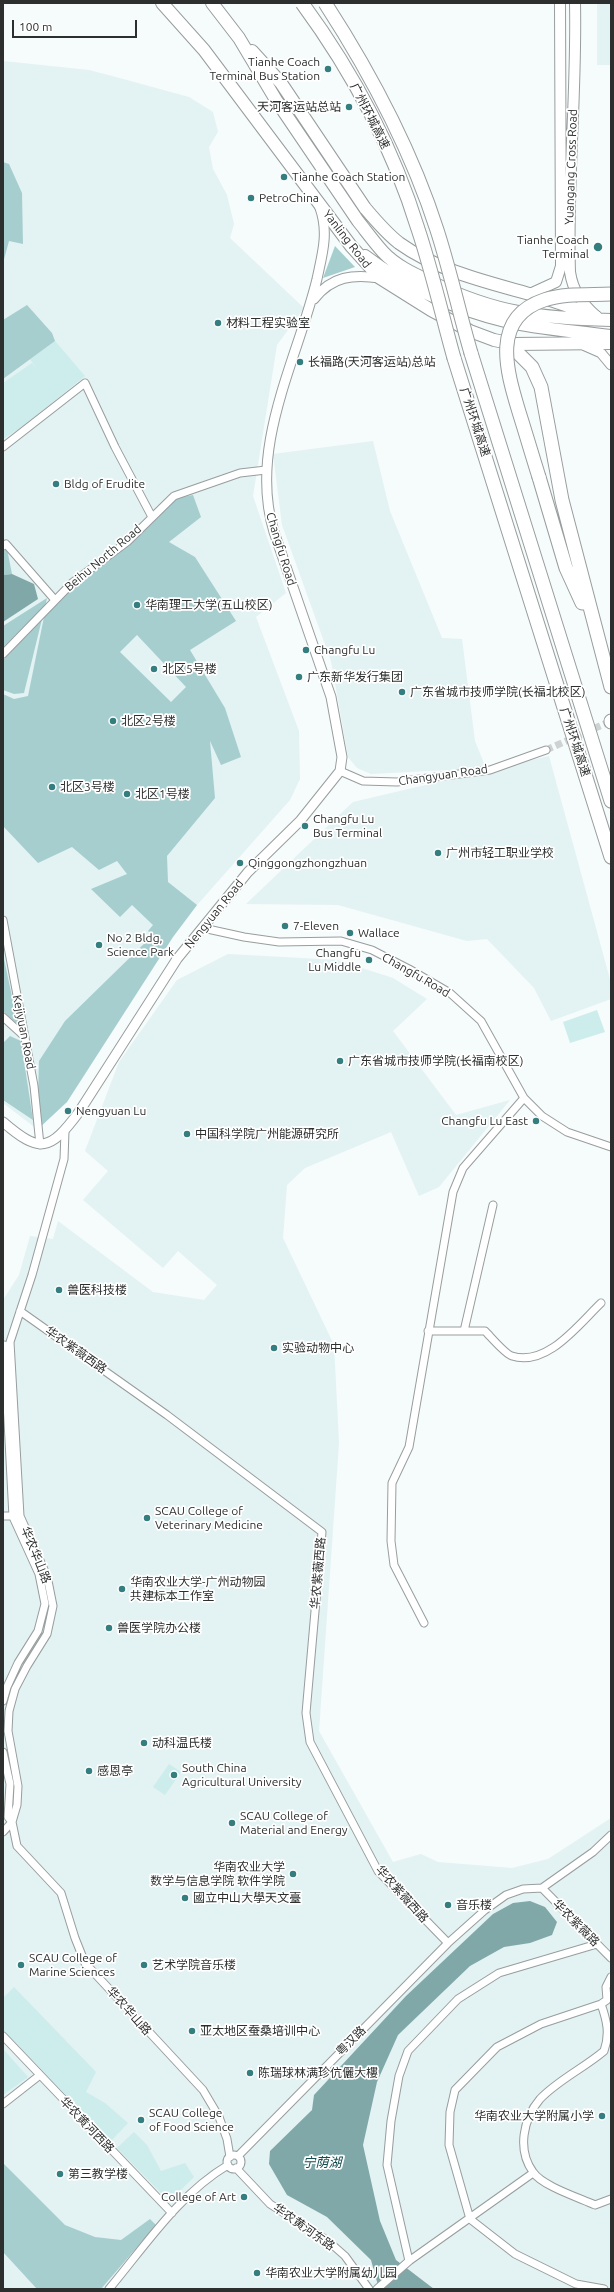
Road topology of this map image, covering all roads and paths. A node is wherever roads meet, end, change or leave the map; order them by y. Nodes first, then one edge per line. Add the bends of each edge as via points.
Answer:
1 (162, 3) edge
2 (212, 3) edge
3 (302, 3) edge
4 (325, 3) edge
5 (560, 3) edge
6 (575, 3) edge
7 (239, 38) junction
8 (318, 201) junction
9 (351, 246) junction
10 (565, 265) junction
11 (380, 278) junction
12 (532, 293) junction
13 (611, 294) edge
14 (577, 296) junction
15 (312, 302) junction
16 (606, 320) edge
17 (611, 336) edge
18 (562, 342) junction
19 (611, 343) edge
20 (509, 344) junction
21 (611, 365) edge
22 (3, 447) edge
23 (266, 470) junction
24 (152, 517) junction
25 (4, 544) edge
26 (55, 600) junction
27 (596, 636) junction
28 (3, 654) edge
29 (611, 687) edge
30 (546, 750) tunnel mouth
31 (340, 771) junction
32 (611, 801) edge
33 (611, 857) edge
34 (3, 920) edge
35 (203, 928) junction
36 (3, 1017) edge
37 (25, 1038) junction
38 (524, 1098) junction
39 (3, 1122) edge
40 (65, 1131) junction
41 (40, 1145) junction
42 (611, 1147) edge
43 (493, 1205) dead end
44 (601, 1303) dead end
45 (20, 1311) junction
46 (464, 1331) junction
47 (428, 1332) junction
48 (7, 1344) edge
49 (3, 1516) edge
50 (16, 1517) junction
51 (49, 1605) junction
52 (424, 1623) dead end
53 (3, 1701) edge
54 (3, 1752) edge
55 (12, 1822) junction
56 (3, 1832) edge
57 (611, 1835) edge
58 (542, 1888) junction
59 (448, 1943) junction
60 (598, 1944) junction
61 (611, 1958) edge
62 (611, 1977) edge
63 (601, 2004) junction
64 (3, 2036) edge
65 (40, 2076) junction
66 (3, 2104) edge
67 (238, 2156) junction
68 (230, 2157) junction
69 (228, 2165) junction
70 (236, 2168) junction
71 (533, 2173) junction
72 (611, 2199) edge
73 (172, 2213) junction
74 (470, 2219) junction
75 (409, 2261) junction
76 (109, 2289) edge
77 (369, 2289) edge
78 (377, 2289) edge
79 (604, 2289) edge

1 - 8 highway, Yanling Road via 204,50
2 - 7 highway, Yanling Road
3 - 33 highway, 广州环城高速, bridge via 330,42 384,142 418,228 454,358
4 - 32 highway, 广州环城高速, bridge via 382,99 415,170 437,231 471,353
5 - 10 main road, Yuangang Cross Road
6 - 10 main road, Yuangang Cross Road via 576,62
7 - 12 highway via 281,82 353,191 388,234 421,255 456,270
7 - 16 highway, Yanling Road via 276,100 358,220 373,240 396,263 448,290 494,308 552,318
8 - 9 highway, Yanling Road
8 - 15 street, Changfu Road via 324,218 325,243
9 - 11 highway, Yanling Road
9 - 17 highway via 393,275 462,308 524,324
10 - 12 main road, Yuangang Cross Road via 556,282
10 - 14 main road, Yuangang Cross Road
11 - 15 street, Changfu Road via 342,277 321,290
11 - 20 highway, Yanling Road via 410,298 470,331
12 - 16 highway
13 - 14 highway, bridge
14 - 16 main road, Yuangang Cross Road
14 - 27 highway, bridge via 553,297 529,308 515,322 506,346 508,375 566,568
15 - 23 street, Changfu Road via 277,414
18 - 19 highway, Yanling Road
18 - 20 highway, Yanling Road
18 - 21 street via 594,348
20 - 27 highway via 532,366 541,387 562,500
22 - 24 street via 85,383
23 - 24 street, Beihu North Road via 240,473 174,496
23 - 31 street, Changfu Road via 271,522 331,698 342,757
24 - 26 street, Beihu North Road via 127,542 73,582
25 - 26 street, Beihu North Road
26 - 28 street
27 - 29 highway
30 - 31 street, Changyuan Road via 490,770 397,782 363,781
31 - 35 street, Nengyuan Road via 291,830 248,872
34 - 37 street, Kejiyuan Road
35 - 38 street, Changfu Road via 279,942 341,941 372,950 409,969 450,993 481,1021
35 - 40 street, Nengyuan Road via 177,959
36 - 37 street
37 - 41 street, Kejiyuan Road via 34,1086
38 - 42 street, Changfu Road via 542,1116 566,1132
38 - 47 street via 463,1168 456,1186
39 - 41 street via 24,1139
40 - 41 street, Nengyuan Road via 55,1140
40 - 45 street, 华农华山路 via 64,1159
43 - 46 street
44 - 46 street via 549,1352 532,1359 511,1356 485,1331
45 - 48 street, 华农华山路
45 - 59 street, 华农紫薇西路 via 167,1415 322,1532 306,1713 310,1742 378,1871
46 - 47 street
47 - 52 street via 410,1447 392,1483 391,1541 394,1565
48 - 50 street, 华农华山路
49 - 50 street
50 - 51 street, 华农华山路 via 47,1576
51 - 53 street, 华农华山路 via 38,1631 7,1686
51 - 55 street, 华农华山路 via 47,1634 26,1666 15,1689 10,1711 8,1731 18,1786 17,1805
54 - 55 street, 华农华山路 via 10,1784 8,1817
55 - 56 street
55 - 68 street, 华农华山路 via 17,1846 61,1894 85,1963 203,2090 219,2117
57 - 58 street via 593,1852
58 - 59 street, 粤汉路 via 523,1889 506,1896 485,1910
58 - 60 street, 华农紫薇路
59 - 67 street, 粤汉路
60 - 61 street, 华农紫薇路
60 - 75 street via 499,1973 458,1999 408,2051 399,2076 387,2165
62 - 63 street via 606,1987 607,2000
63 - 71 street via 608,2039 604,2051 540,2099 526,2121 523,2147
63 - 74 street via 541,2024 497,2047 455,2090 450,2112 449,2145
64 - 65 street, 华农黄河西路
65 - 66 street
65 - 73 street, 华农黄河西路
67 - 68 street
67 - 70 street via 240,2164
68 - 69 street
69 - 70 street
69 - 73 street via 206,2178
70 - 77 street, 华农黄河东路 via 270,2204 328,2241 345,2256
71 - 72 street via 546,2182 595,2205
71 - 74 street
73 - 76 street
74 - 75 street
74 - 79 street via 515,2254 576,2284
75 - 78 street

